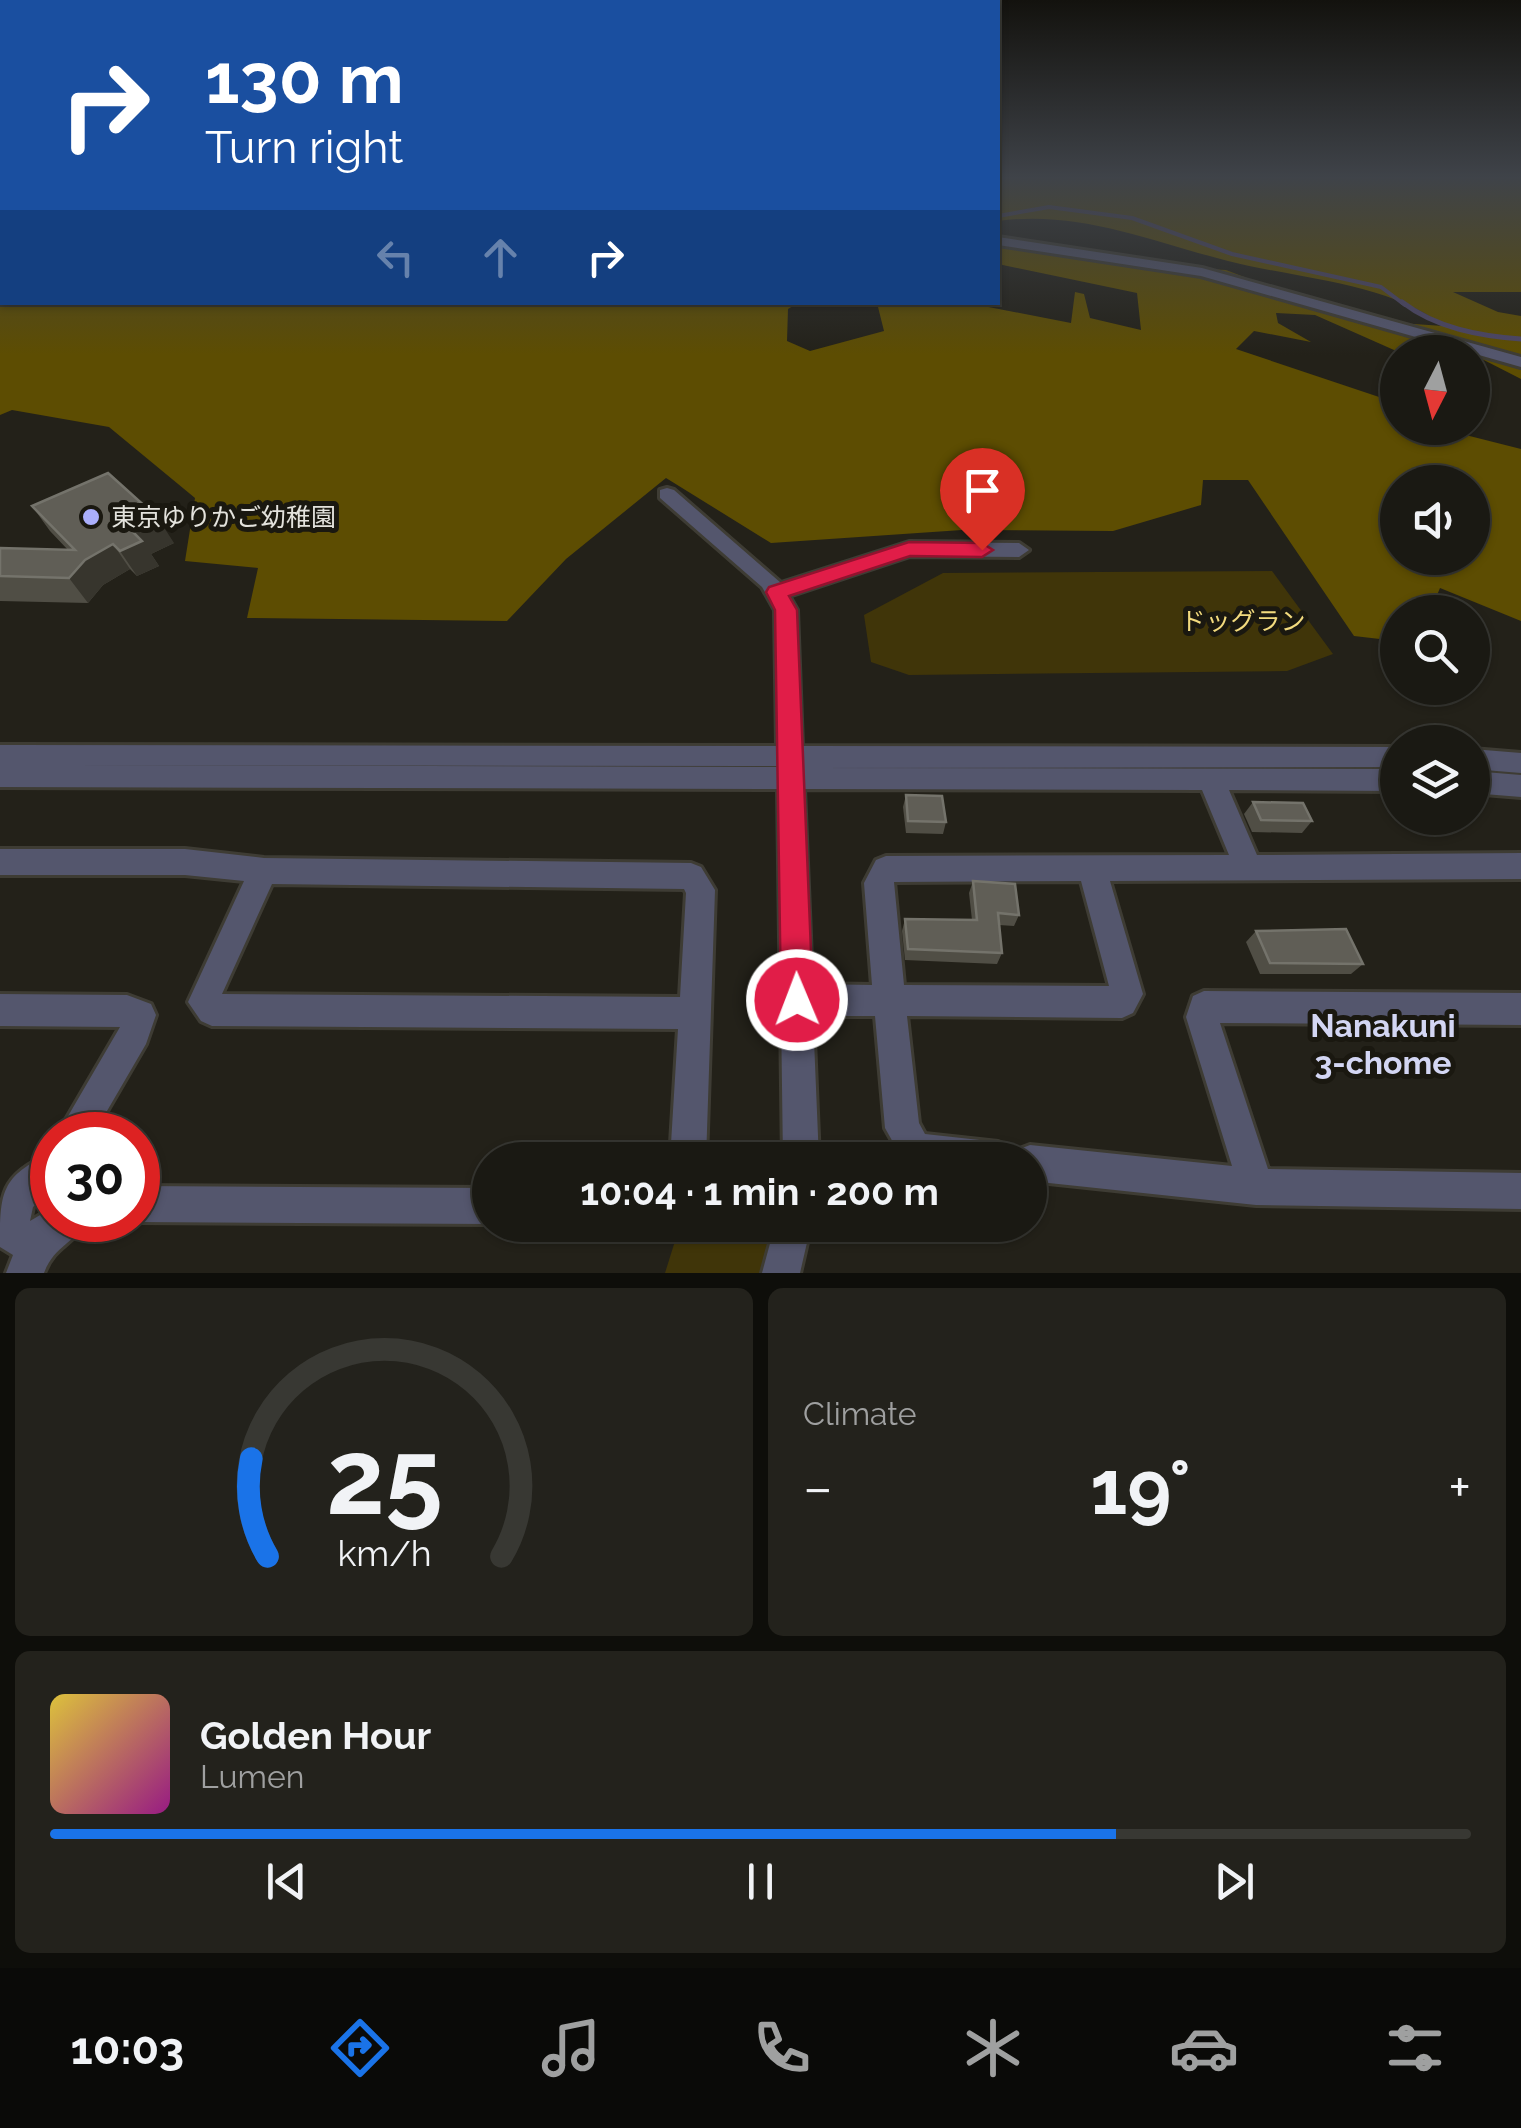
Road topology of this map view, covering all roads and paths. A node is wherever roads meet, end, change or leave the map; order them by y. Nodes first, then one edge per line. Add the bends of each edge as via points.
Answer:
1 (1000, 241) edge
2 (1521, 362) edge
3 (667, 494) dead end
4 (1019, 550) dead end
5 (777, 592) junction
6 (0, 755) edge
7 (1380, 756) edge
8 (1490, 760) edge
9 (1521, 763) edge
10 (792, 768) junction
11 (0, 776) edge
12 (1211, 780) junction
13 (1380, 780) edge
14 (1490, 783) edge
15 (1521, 786) edge
16 (0, 862) edge
17 (1521, 866) edge
18 (1248, 867) junction
19 (1092, 868) junction
20 (264, 871) junction
21 (797, 1000) junction
22 (889, 1000) junction
23 (0, 1010) edge
24 (1521, 1010) edge
25 (694, 1012) junction
26 (88, 1112) edge
27 (689, 1142) edge
28 (800, 1142) edge
29 (911, 1142) edge
30 (1047, 1165) edge
31 (30, 1184) edge
32 (1256, 1187) junction
33 (1521, 1192) edge
34 (7, 1203) edge
35 (160, 1204) edge
36 (472, 1206) edge
37 (789, 1242) edge
38 (43, 1244) edge
39 (781, 1273) edge

1 - 2 street via 1202,272
3 - 5 street
4 - 5 street via 909,549
5 - 10 street via 786,610
6 - 10 street
7 - 10 street
8 - 9 street
10 - 11 street
10 - 12 street
10 - 21 street
12 - 13 street
12 - 18 street
14 - 15 street
16 - 20 street via 186,862
17 - 18 street
18 - 19 street
19 - 22 street via 886,870 878,883
19 - 22 street via 1127,994 1122,1002
20 - 25 street via 691,876 701,890
20 - 25 street via 208,986 204,1002 212,1010
21 - 22 street
21 - 28 street
22 - 29 street via 902,1128
23 - 26 street via 140,1015
24 - 32 street via 1204,1007
25 - 27 street
30 - 32 street
31 - 34 street
32 - 33 street
34 - 38 street via 17,1238
35 - 36 street
37 - 39 street

